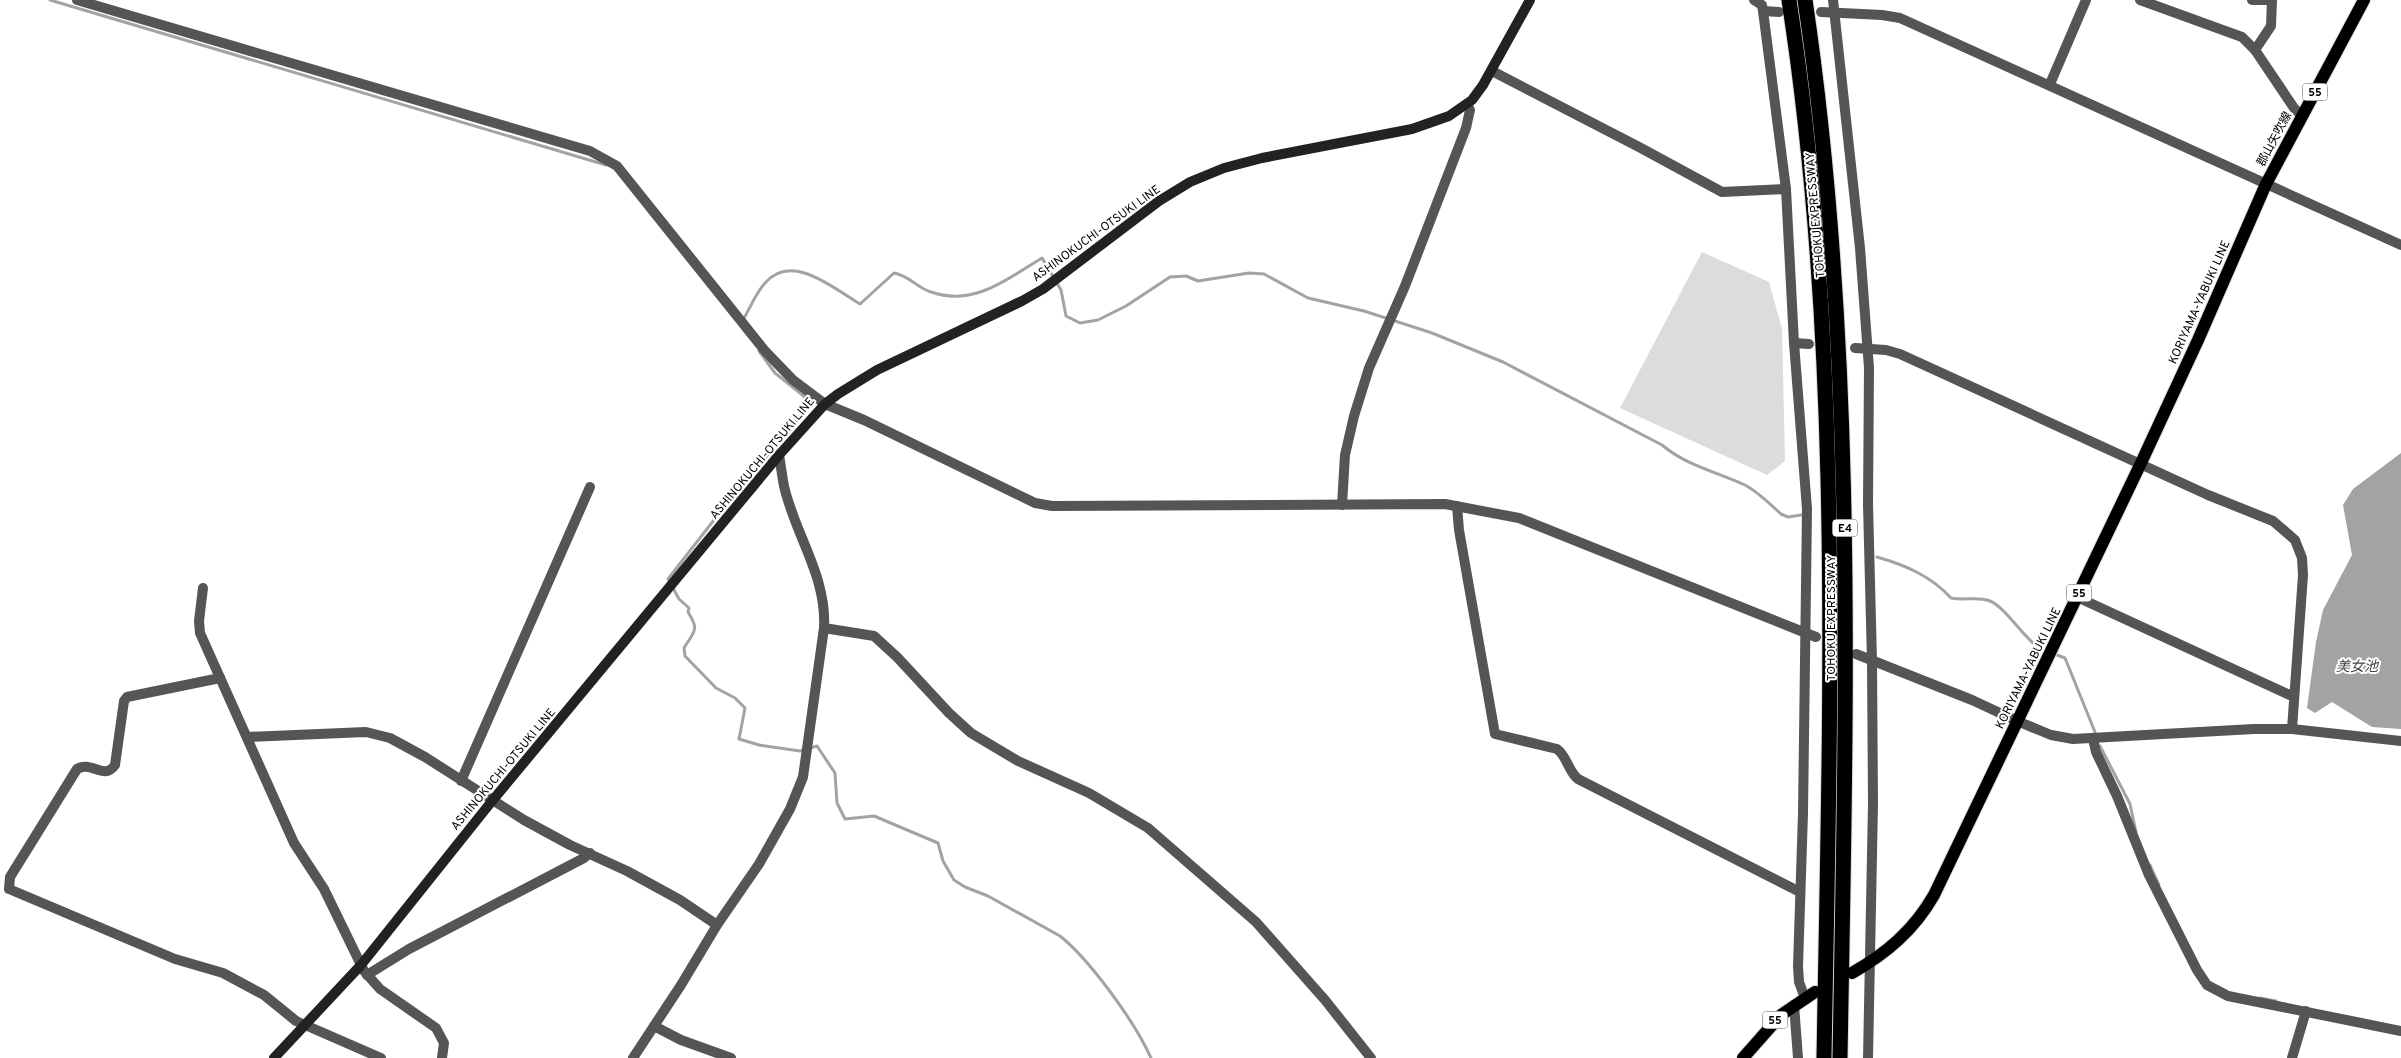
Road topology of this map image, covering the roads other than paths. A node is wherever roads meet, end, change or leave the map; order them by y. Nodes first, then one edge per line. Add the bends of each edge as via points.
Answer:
1 (77, 0) edge
2 (1530, 0) edge
3 (1754, 0) edge
4 (1804, 0) edge
5 (1833, 0) edge
6 (2086, 0) edge
7 (2140, 0) edge
8 (2252, 0) edge
9 (2272, 0) edge
10 (2364, 0) edge
11 (1784, 6) edge
12 (1763, 11) junction
13 (1821, 12) dead end
14 (1835, 12) junction
15 (2255, 50) junction
16 (1492, 71) junction
17 (2050, 84) junction
18 (1467, 104) junction
19 (2302, 116) junction
20 (2266, 184) junction
21 (1786, 189) junction
22 (2401, 245) edge
23 (1794, 343) junction
24 (1809, 344) dead end
25 (1855, 348) dead end
26 (1867, 349) junction
27 (825, 404) junction
28 (779, 455) junction
29 (2141, 464) junction
30 (590, 487) dead end
31 (1342, 505) junction
32 (1457, 506) junction
33 (202, 588) dead end
34 (2077, 597) junction
35 (824, 628) junction
36 (1804, 633) junction
37 (1816, 637) dead end
38 (1856, 654) dead end
39 (1872, 661) junction
40 (220, 678) junction
41 (2294, 697) junction
42 (2017, 721) junction
43 (2292, 729) junction
44 (247, 737) junction
45 (2093, 740) junction
46 (2401, 741) edge
47 (461, 781) junction
48 (492, 801) junction
49 (590, 853) junction
50 (1800, 892) junction
51 (716, 925) junction
52 (1871, 962) junction
53 (360, 965) junction
54 (1852, 972) dead end
55 (367, 975) junction
56 (1810, 995) joint
57 (1794, 1005) junction
58 (2306, 1011) junction
59 (307, 1025) junction
60 (654, 1026) junction
61 (2401, 1032) edge
62 (274, 1058) edge
63 (381, 1058) edge
64 (442, 1058) edge
65 (633, 1058) edge
66 (731, 1058) edge
67 (1371, 1058) edge
68 (1743, 1058) edge
69 (1798, 1058) edge
70 (1824, 1058) edge
71 (1840, 1058) edge
72 (1868, 1058) edge
73 (2292, 1058) edge

1 - 27 street via 604,157 617,166 653,208 785,374
2 - 16 main road, ASHINOKUCHI-OTSUKI LINE
3 - 12 street via 1762,5
4 - 71 highway, TOHOKU EXPRESSWAY / E4 via 1826,172 1836,287 1843,440 1846,742
5 - 14 street
6 - 17 street
7 - 15 street via 2229,31
8 - 9 street
9 - 15 street via 2271,26
10 - 19 main road, 郡山矢吹線 / 55
11 - 12 street
11 - 70 highway, TOHOKU EXPRESSWAY / E4 via 1809,164 1825,382 1830,656
12 - 21 street
13 - 14 street
14 - 17 street via 1900,18
14 - 26 street via 1860,248
15 - 19 street
16 - 18 main road, ASHINOKUCHI-OTSUKI LINE
16 - 21 street via 1722,192
17 - 20 street
18 - 27 main road, ASHINOKUCHI-OTSUKI LINE via 1449,116 1419,127 1262,158 1224,168 1190,182 1159,201 1043,289 877,370
18 - 31 street via 1470,110 1466,128 1418,255 1362,388 1345,455
19 - 20 main road, 郡山矢吹線 / 55
20 - 22 street
20 - 29 main road, KORIYAMA-YABUKI LINE / 55
21 - 23 street
23 - 24 street
23 - 36 street via 1806,509
25 - 26 street
26 - 29 street via 1900,354
26 - 39 street
27 - 28 main road, ASHINOKUCHI-OTSUKI LINE
27 - 31 street via 1018,495 1052,506
28 - 35 street via 784,486 820,583
28 - 48 main road, ASHINOKUCHI-OTSUKI LINE
29 - 34 main road, KORIYAMA-YABUKI LINE / 55
29 - 41 street via 2273,521 2295,540 2302,558 2303,575
30 - 47 street
31 - 32 street
32 - 36 street via 1519,518
32 - 50 street via 1495,734 1561,751 1572,775 1578,779
33 - 40 street via 200,633
34 - 41 street
34 - 42 main road, KORIYAMA-YABUKI LINE / 55
35 - 51 street via 803,777 773,840
35 - 67 street via 874,636 972,733 1018,761 1089,794 1148,828 1256,922
36 - 37 street
36 - 50 street
38 - 39 street
39 - 42 street
39 - 52 street
40 - 44 street
40 - 59 street via 127,697 115,765 104,772 85,766 77,769 8,885 175,958 231,976 264,995 296,1021
41 - 43 street
42 - 45 street via 2051,735
42 - 52 main road, KORIYAMA-YABUKI LINE / 55 via 1928,906 1902,939
43 - 45 street
43 - 46 street
44 - 47 street via 378,734 402,744
44 - 53 street via 294,843 324,889
45 - 58 street via 2149,874 2205,982 2228,996
47 - 48 street
48 - 49 street
48 - 53 main road, ASHINOKUCHI-OTSUKI LINE
49 - 51 street via 680,900
49 - 55 street via 409,949
50 - 56 street via 1798,974 1799,982
51 - 60 street
52 - 54 main road, KORIYAMA-YABUKI LINE / 55
52 - 72 street
53 - 55 street
53 - 59 main road, ASHINOKUCHI-OTSUKI LINE
55 - 64 street via 380,989 436,1028 444,1043
56 - 57 main road, 55
57 - 68 main road, 55 via 1768,1027
57 - 69 street
58 - 61 street
58 - 73 street
59 - 62 main road, ASHINOKUCHI-OTSUKI LINE
59 - 63 street
60 - 65 street
60 - 66 street via 681,1040

